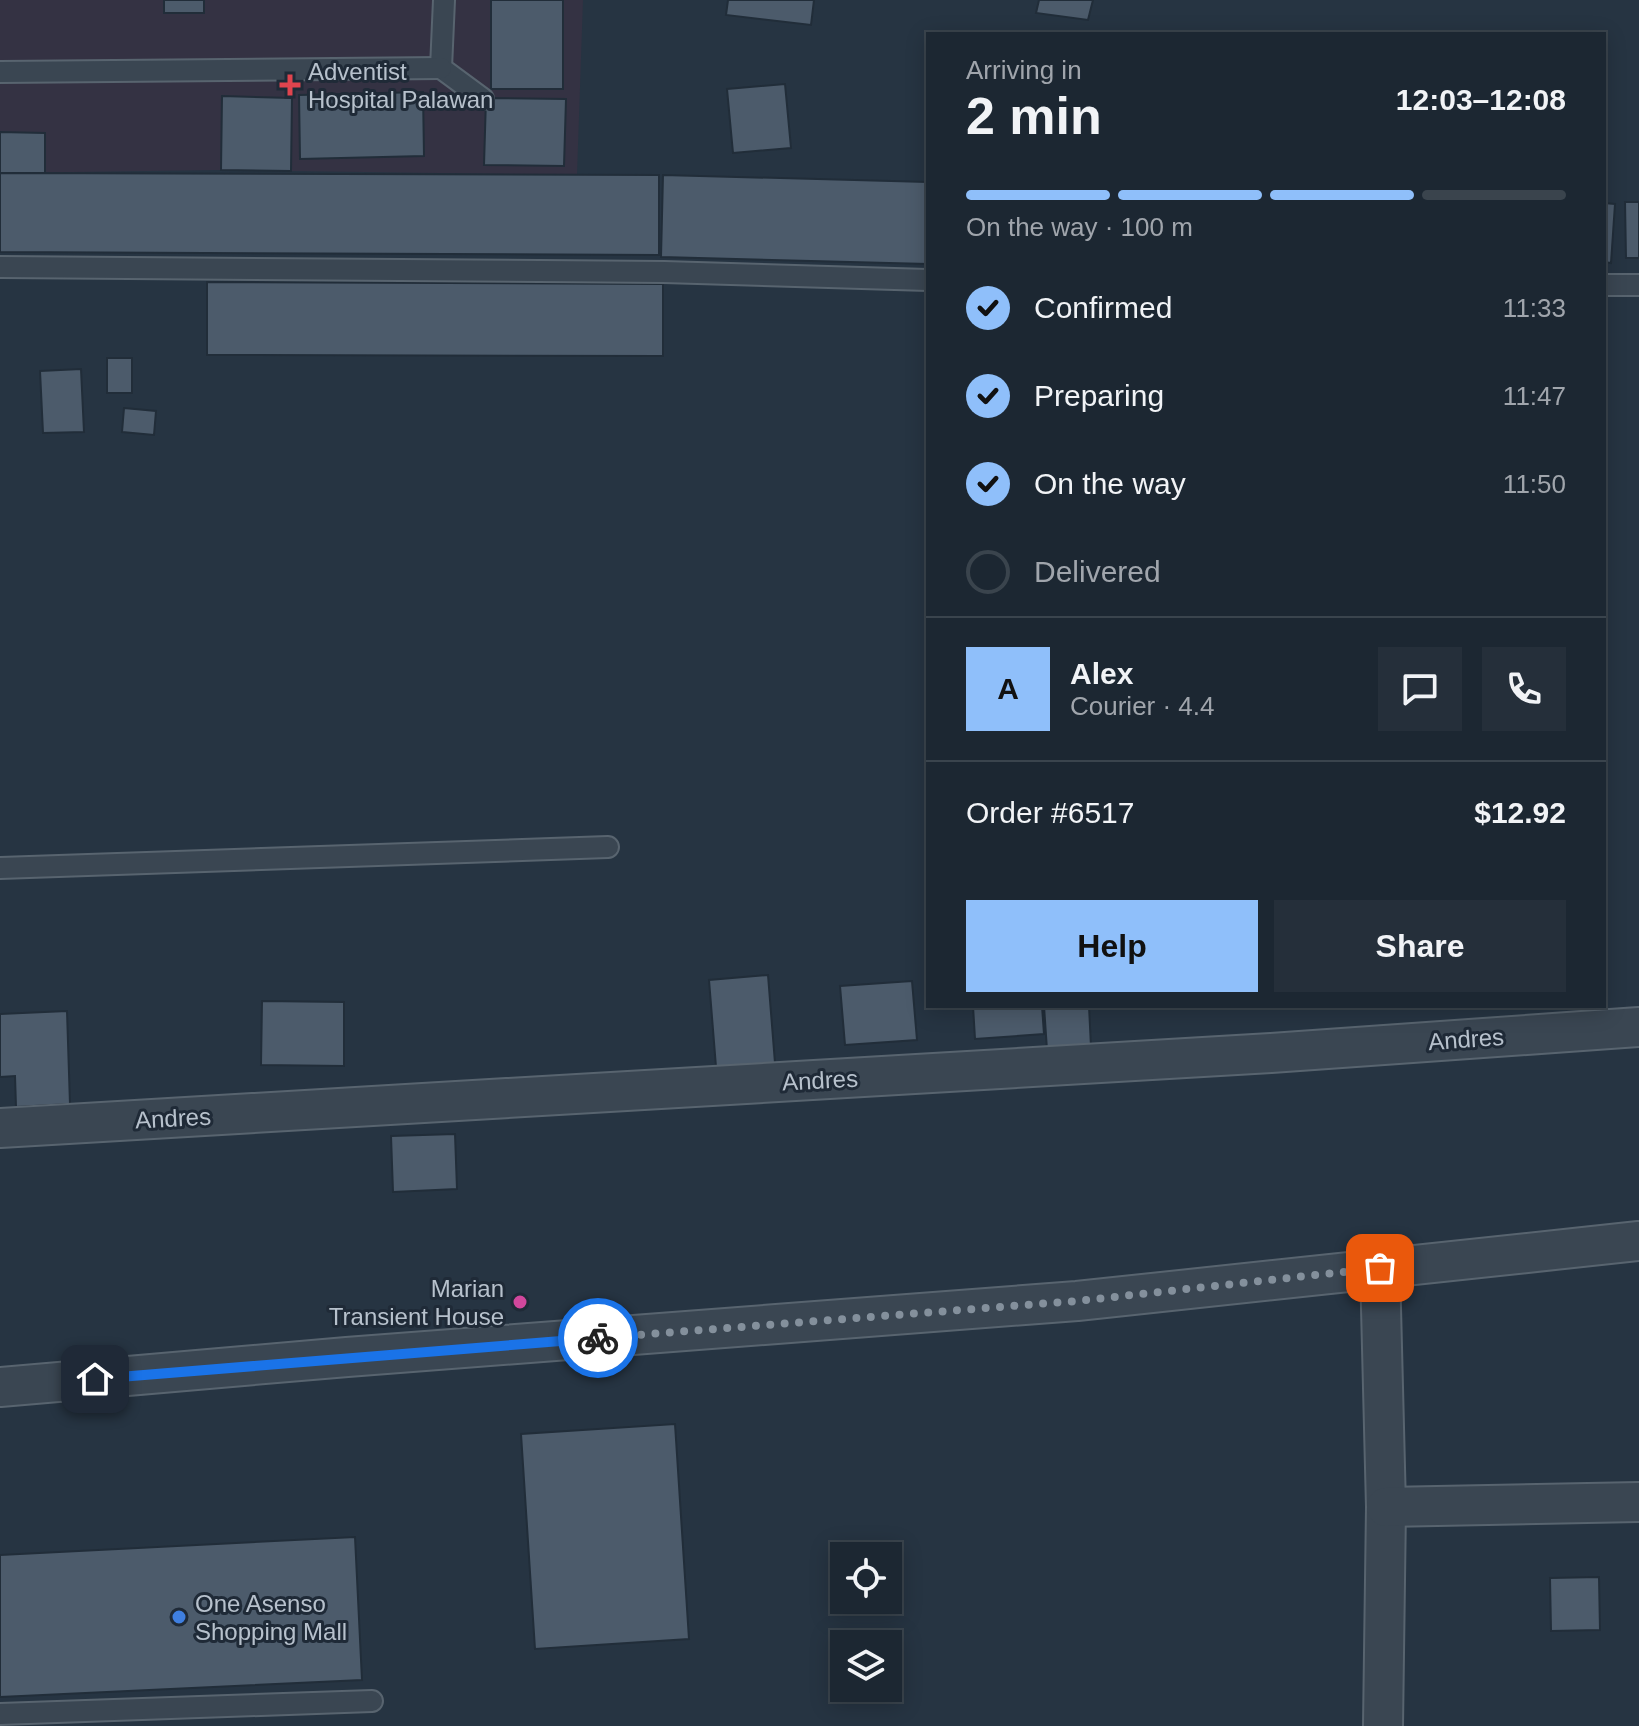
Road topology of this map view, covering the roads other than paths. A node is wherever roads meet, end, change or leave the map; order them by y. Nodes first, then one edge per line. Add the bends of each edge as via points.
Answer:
1 (444, 0) edge
2 (441, 68) junction
3 (0, 72) edge
4 (483, 99) dead end
5 (0, 267) edge
6 (926, 280) edge
7 (1606, 285) edge
8 (1639, 285) edge
9 (608, 847) dead end
10 (0, 868) edge
11 (1639, 1027) edge
12 (0, 1128) edge
13 (1639, 1241) edge
14 (1380, 1268) junction
15 (0, 1387) edge
16 (1639, 1502) edge
17 (1386, 1507) junction
18 (372, 1701) dead end
19 (0, 1714) edge
20 (1383, 1726) edge

1 - 2 lane
2 - 3 lane
2 - 4 lane
5 - 6 lane via 664,272
7 - 8 lane
9 - 10 lane
11 - 12 street, Andres
13 - 14 street
14 - 15 street via 1077,1301
14 - 17 street
16 - 17 street
17 - 20 street
18 - 19 lane

